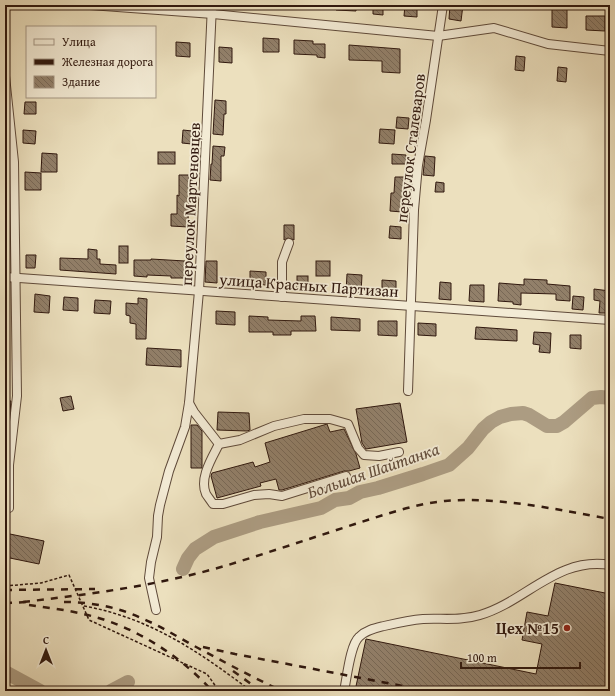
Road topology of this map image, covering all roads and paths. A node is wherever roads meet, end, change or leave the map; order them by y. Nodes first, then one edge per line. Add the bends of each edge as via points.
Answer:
1 (90, 5) edge
2 (212, 5) edge
3 (442, 5) edge
4 (213, 14) junction
5 (438, 36) junction
6 (610, 51) edge
7 (5, 76) edge
8 (289, 244) dead end
9 (5, 277) edge
10 (15, 278) junction
11 (200, 291) junction
12 (282, 297) junction
13 (412, 306) junction
14 (610, 320) edge
15 (408, 391) dead end
16 (189, 403) junction
17 (219, 444) junction
18 (399, 452) dead end
19 (346, 476) dead end
20 (9, 508) dead end
21 (610, 566) edge
22 (5, 586) edge
23 (84, 606) junction
24 (156, 610) dead end
25 (219, 691) edge
26 (251, 691) edge
27 (344, 691) edge

1 - 4 street
2 - 4 street, переулок Мартеновцев
3 - 5 street, переулок Сталеваров
4 - 5 street
4 - 11 street, переулок Мартеновцев
5 - 6 street via 494,28 548,44
5 - 13 street, переулок Сталеваров via 418,165 414,210
7 - 10 street via 14,162
8 - 12 street via 282,262
9 - 10 street, улица Красных Партизан
10 - 11 street, улица Красных Партизан
10 - 20 street via 17,396 9,465
11 - 12 street, улица Красных Партизан
11 - 16 street, переулок Мартеновцев
12 - 13 street, улица Красных Партизан
13 - 14 street, улица Красных Партизан
13 - 15 street, переулок Сталеваров
16 - 17 street
16 - 24 street, переулок Мартеновцев via 185,427 169,471 158,516 157,537 149,578
17 - 18 street via 240,440 274,426 304,419 330,419 348,424 358,448 364,455 379,456
17 - 19 street via 203,482 206,494 213,504 223,504 254,495 282,496
21 - 27 street via 586,565 558,573 500,607 480,615 459,619 408,621 364,633 353,644
22 - 23 path via 41,583 69,575
23 - 25 path via 89,620 207,674
23 - 26 path via 131,618 167,635 215,664

